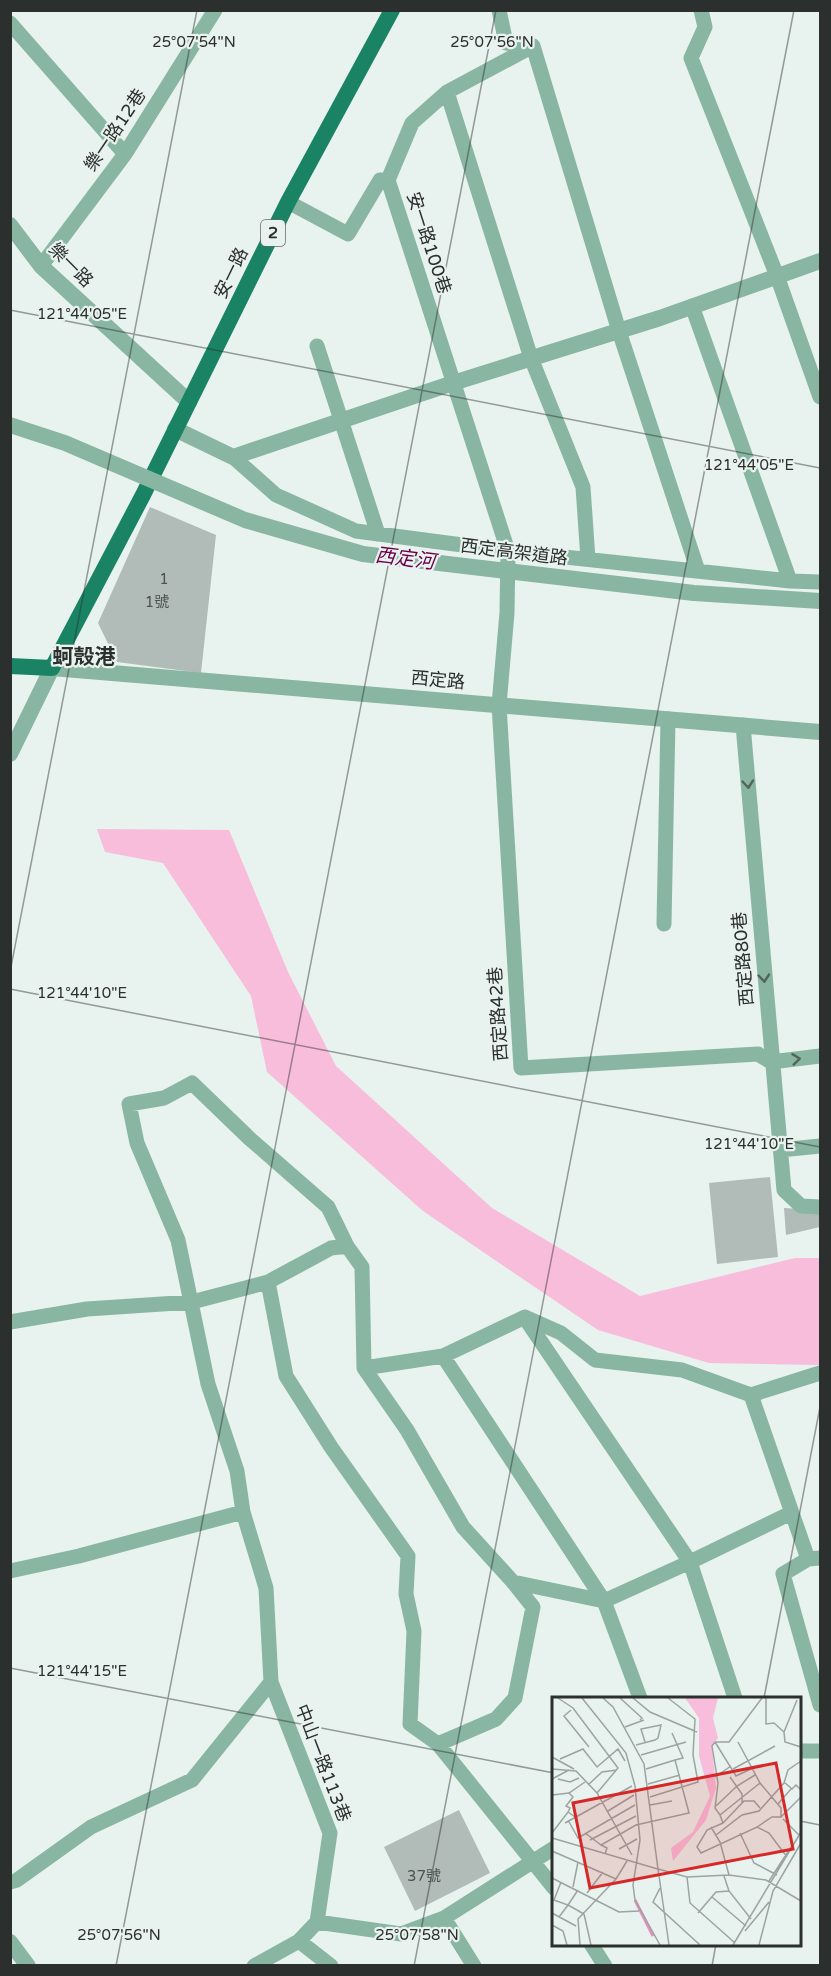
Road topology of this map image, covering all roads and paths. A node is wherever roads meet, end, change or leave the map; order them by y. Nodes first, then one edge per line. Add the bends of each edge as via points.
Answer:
1 (215, 10) edge
2 (392, 10) edge
3 (500, 10) edge
4 (701, 10) edge
5 (10, 23) edge
6 (533, 46) junction
7 (447, 92) junction
8 (125, 154) junction
9 (388, 180) junction
10 (288, 202) junction
11 (10, 225) edge
12 (820, 261) edge
13 (41, 266) junction
14 (777, 276) junction
15 (692, 306) junction
16 (619, 331) junction
17 (317, 346) dead end
18 (531, 358) junction
19 (453, 383) junction
20 (820, 397) edge
21 (189, 402) junction
22 (341, 420) junction
23 (10, 425) edge
24 (175, 429) junction
25 (233, 457) junction
26 (378, 534) junction
27 (508, 551) junction
28 (588, 559) junction
29 (698, 571) junction
30 (790, 581) junction
31 (820, 582) edge
32 (820, 601) edge
33 (10, 666) edge
34 (52, 668) junction
35 (499, 705) junction
36 (668, 719) junction
37 (743, 725) junction
38 (820, 732) edge
39 (10, 754) edge
40 (664, 924) dead end
41 (820, 1056) edge
42 (771, 1062) junction
43 (820, 1146) edge
44 (780, 1150) junction
45 (820, 1207) edge
46 (347, 1246) junction
47 (268, 1281) junction
48 (192, 1302) junction
49 (525, 1317) junction
50 (10, 1322) edge
51 (443, 1356) junction
52 (364, 1368) junction
53 (819, 1376) edge
54 (751, 1395) junction
55 (243, 1512) junction
56 (791, 1513) junction
57 (814, 1558) edge
58 (690, 1562) junction
59 (10, 1571) edge
60 (513, 1582) junction
61 (604, 1601) junction
62 (271, 1682) junction
63 (640, 1697) edge
64 (735, 1697) edge
65 (820, 1705) edge
66 (438, 1744) junction
67 (801, 1751) edge
68 (820, 1751) edge
69 (552, 1849) edge
70 (533, 1861) junction
71 (10, 1882) edge
72 (552, 1885) edge
73 (444, 1918) junction
74 (317, 1922) junction
75 (298, 1941) junction
76 (10, 1942) edge
77 (592, 1946) edge
78 (28, 1965) edge
79 (254, 1965) edge
80 (332, 1965) edge
81 (474, 1965) edge
82 (605, 1965) edge

1 - 8 lane, 樂一路12巷
2 - 10 main road, 安一路 / 2
3 - 6 lane via 506,43
4 - 14 lane via 705,27 691,58
5 - 8 lane
6 - 7 lane
6 - 16 lane
7 - 9 lane via 412,123
7 - 18 lane
8 - 13 lane, 樂一路12巷
9 - 10 lane, 安一路100巷 via 380,180 348,234
9 - 19 lane, 安一路100巷
10 - 21 main road, 安一路 / 2
11 - 13 street, 樂一路
12 - 14 street
13 - 21 street, 樂一路
14 - 15 street
14 - 20 lane
15 - 16 street
15 - 30 lane
16 - 18 street
16 - 29 lane
17 - 22 lane
18 - 19 street
18 - 28 lane via 583,487
19 - 22 street
19 - 27 lane, 安一路100巷
21 - 24 main road, 安一路 / 2
22 - 25 street
22 - 26 lane
23 - 32 street, 西定高架道路, bridge via 65,443 245,520 363,554 694,593
24 - 25 street
24 - 34 main road, 安一路 / 2
25 - 26 lane via 276,495 356,531
26 - 27 lane
27 - 28 lane
27 - 35 lane, 安一路100巷
28 - 29 lane
29 - 30 lane
30 - 31 lane
33 - 34 main road
34 - 35 street, 西定路
34 - 39 street
35 - 36 street, 西定路
35 - 42 lane, 西定路42巷 via 521,1068 758,1054
36 - 37 street, 西定路
36 - 40 lane
37 - 38 street, 西定路
37 -> 42 lane, 西定路80巷
42 -> 41 lane
42 - 44 lane, 西定路80巷
43 - 44 lane
44 - 45 lane, 西定路80巷 via 784,1190 801,1206
46 - 47 lane via 331,1248
46 - 48 lane, 中山一路113巷 via 328,1207 192,1083 164,1098 129,1104 137,1143 178,1240
46 - 52 lane via 362,1267
47 - 48 lane
47 - 66 lane via 286,1376 408,1556 406,1594 414,1631 410,1724
48 - 50 lane via 87,1309
48 - 55 lane, 中山一路113巷 via 208,1384 237,1471
49 - 51 lane
49 - 54 lane via 561,1333 596,1360 682,1370
49 - 58 lane
51 - 52 lane
51 - 61 lane
52 - 60 lane via 407,1430 463,1527
53 - 54 lane
54 - 56 lane
55 - 59 lane
55 - 62 lane, 中山一路113巷 via 266,1588
56 - 57 lane
56 - 58 lane
57 - 65 lane via 783,1574
58 - 61 lane
58 - 64 lane
60 - 61 lane
60 - 66 lane via 532,1606 515,1698 496,1719
61 - 63 lane
62 - 71 lane via 192,1780 92,1827
62 - 74 lane, 中山一路113巷 via 330,1833
66 - 70 lane
67 - 68 lane
69 - 70 lane
70 - 72 lane
70 - 73 lane
73 - 74 lane via 401,1934
73 - 81 lane
74 - 75 lane
75 - 79 lane
75 - 80 lane
76 - 78 street
77 - 82 lane

